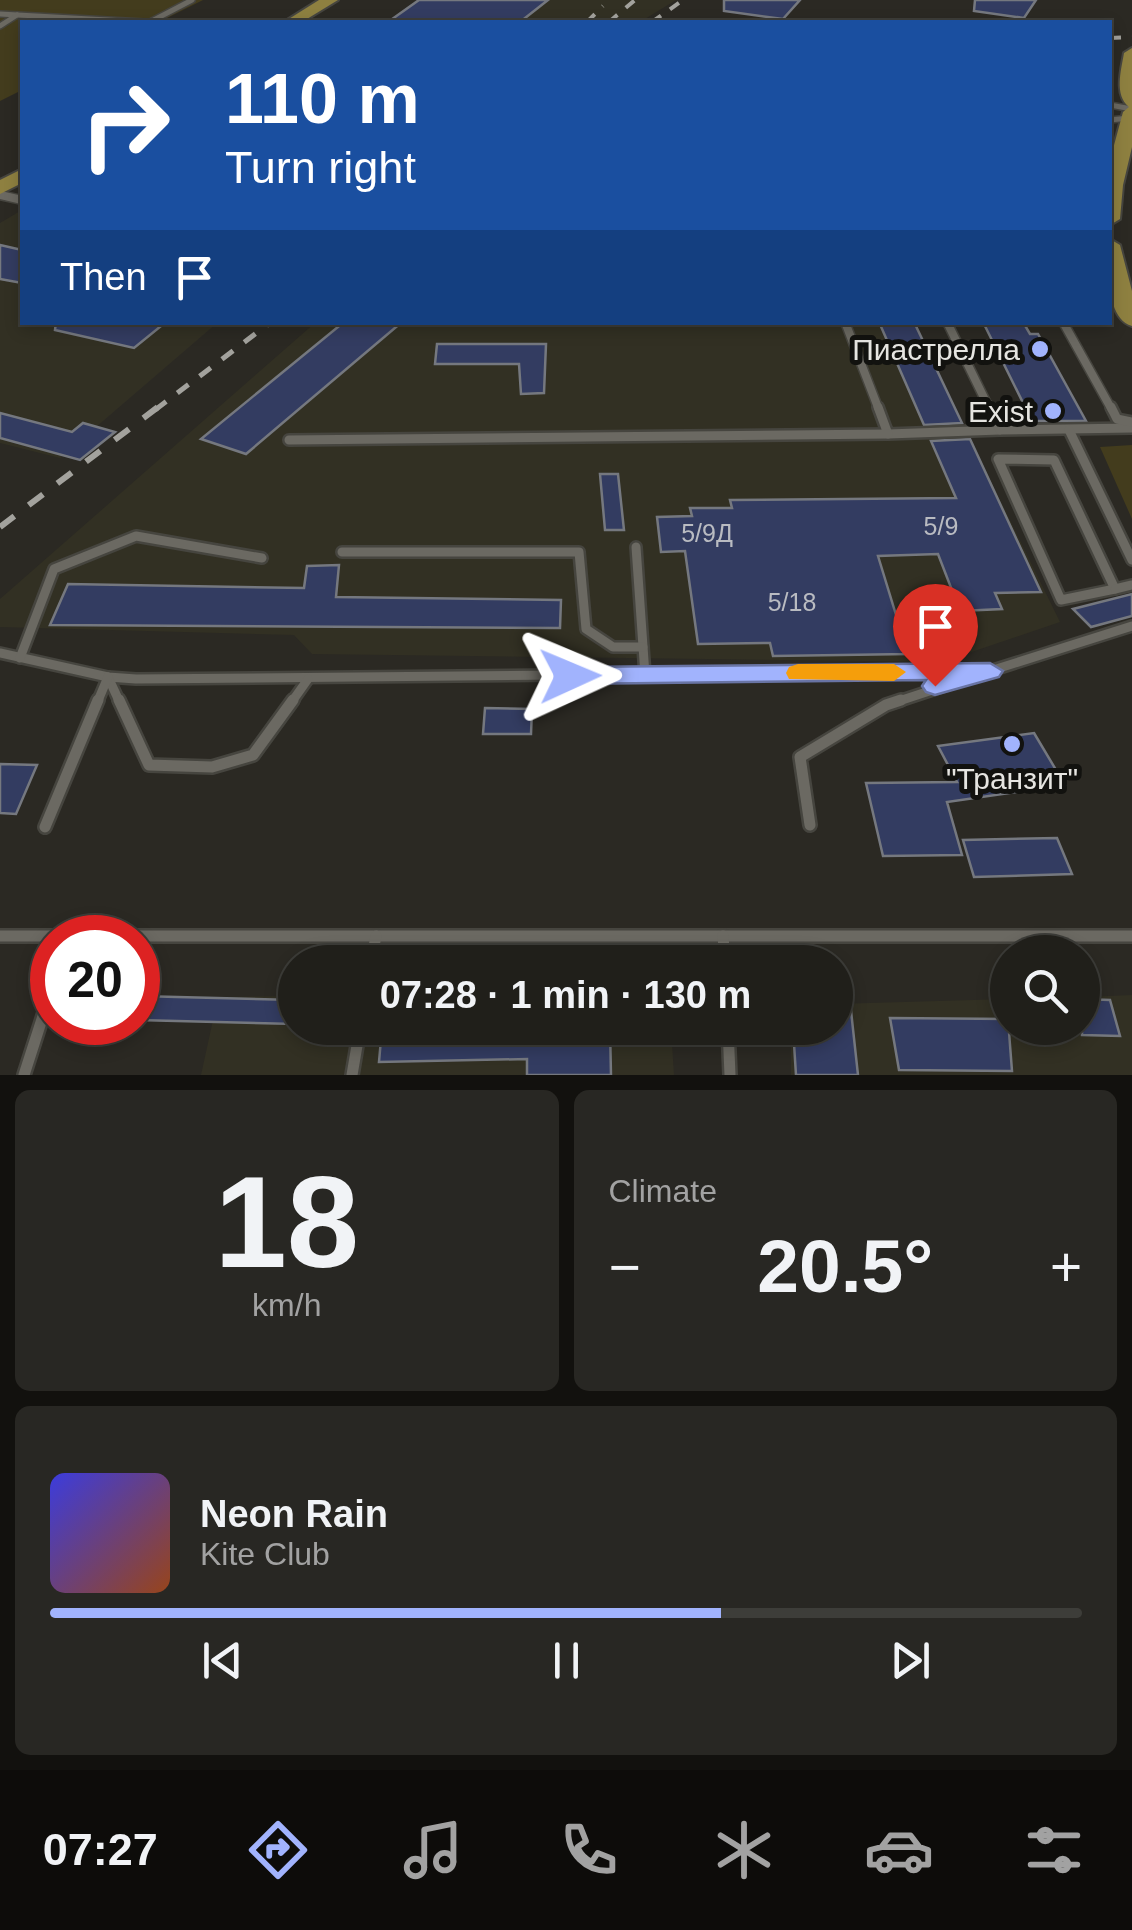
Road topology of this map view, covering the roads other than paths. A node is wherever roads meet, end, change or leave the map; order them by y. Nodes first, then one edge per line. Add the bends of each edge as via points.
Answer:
1 (192, 0) edge
2 (330, 0) edge
3 (0, 14) edge
4 (17, 15) junction
5 (110, 20) edge
6 (151, 20) edge
7 (295, 20) edge
8 (0, 26) edge
9 (1132, 53) edge
10 (1127, 112) edge
11 (1112, 180) edge
12 (1112, 254) edge
13 (1132, 319) edge
14 (846, 325) edge
15 (948, 325) edge
16 (1065, 325) edge
17 (1132, 425) edge
18 (1000, 430) junction
19 (1069, 430) junction
20 (888, 434) junction
21 (289, 440) dead end
22 (636, 547) dead end
23 (342, 552) dead end
24 (262, 558) dead end
25 (1132, 560) edge
26 (1132, 585) edge
27 (1115, 589) junction
28 (1132, 626) edge
29 (643, 647) junction
30 (0, 654) edge
31 (20, 658) junction
32 (990, 671) junction
33 (644, 675) junction
34 (108, 677) junction
35 (308, 680) junction
36 (810, 825) dead end
37 (46, 827) dead end
38 (0, 936) edge
39 (30, 936) edge
40 (376, 936) junction
41 (724, 936) junction
42 (1132, 936) edge
43 (160, 937) edge
44 (375, 945) edge
45 (724, 945) edge
46 (34, 1045) edge
47 (357, 1045) edge
48 (729, 1045) edge
49 (24, 1075) edge
50 (352, 1075) edge
51 (730, 1075) edge

1 - 6 lane
2 - 7 main road
3 - 4 lane
4 - 5 lane
4 - 8 lane
9 - 10 main road
10 - 11 main road
12 - 13 main road
14 - 20 lane
15 - 18 lane
16 - 17 lane via 1117,419
17 - 19 lane
18 - 19 lane
18 - 20 lane
19 - 25 lane
20 - 21 lane
22 - 29 lane
23 - 29 lane via 579,552 586,628 612,647
24 - 31 lane via 136,536 70,562 54,569
26 - 27 lane
27 - 27 lane via 1061,600 998,459 1054,460
28 - 32 lane
29 - 33 lane
30 - 31 lane
31 - 34 lane
32 - 33 lane
32 - 36 lane via 886,704 800,756
33 - 35 lane
34 - 35 lane
34 - 35 lane via 149,765 212,767 253,755
34 - 37 lane
38 - 39 lane
40 - 41 lane
40 - 43 lane
40 - 44 lane
41 - 42 lane
41 - 45 lane
46 - 49 lane
47 - 50 lane
48 - 51 lane

